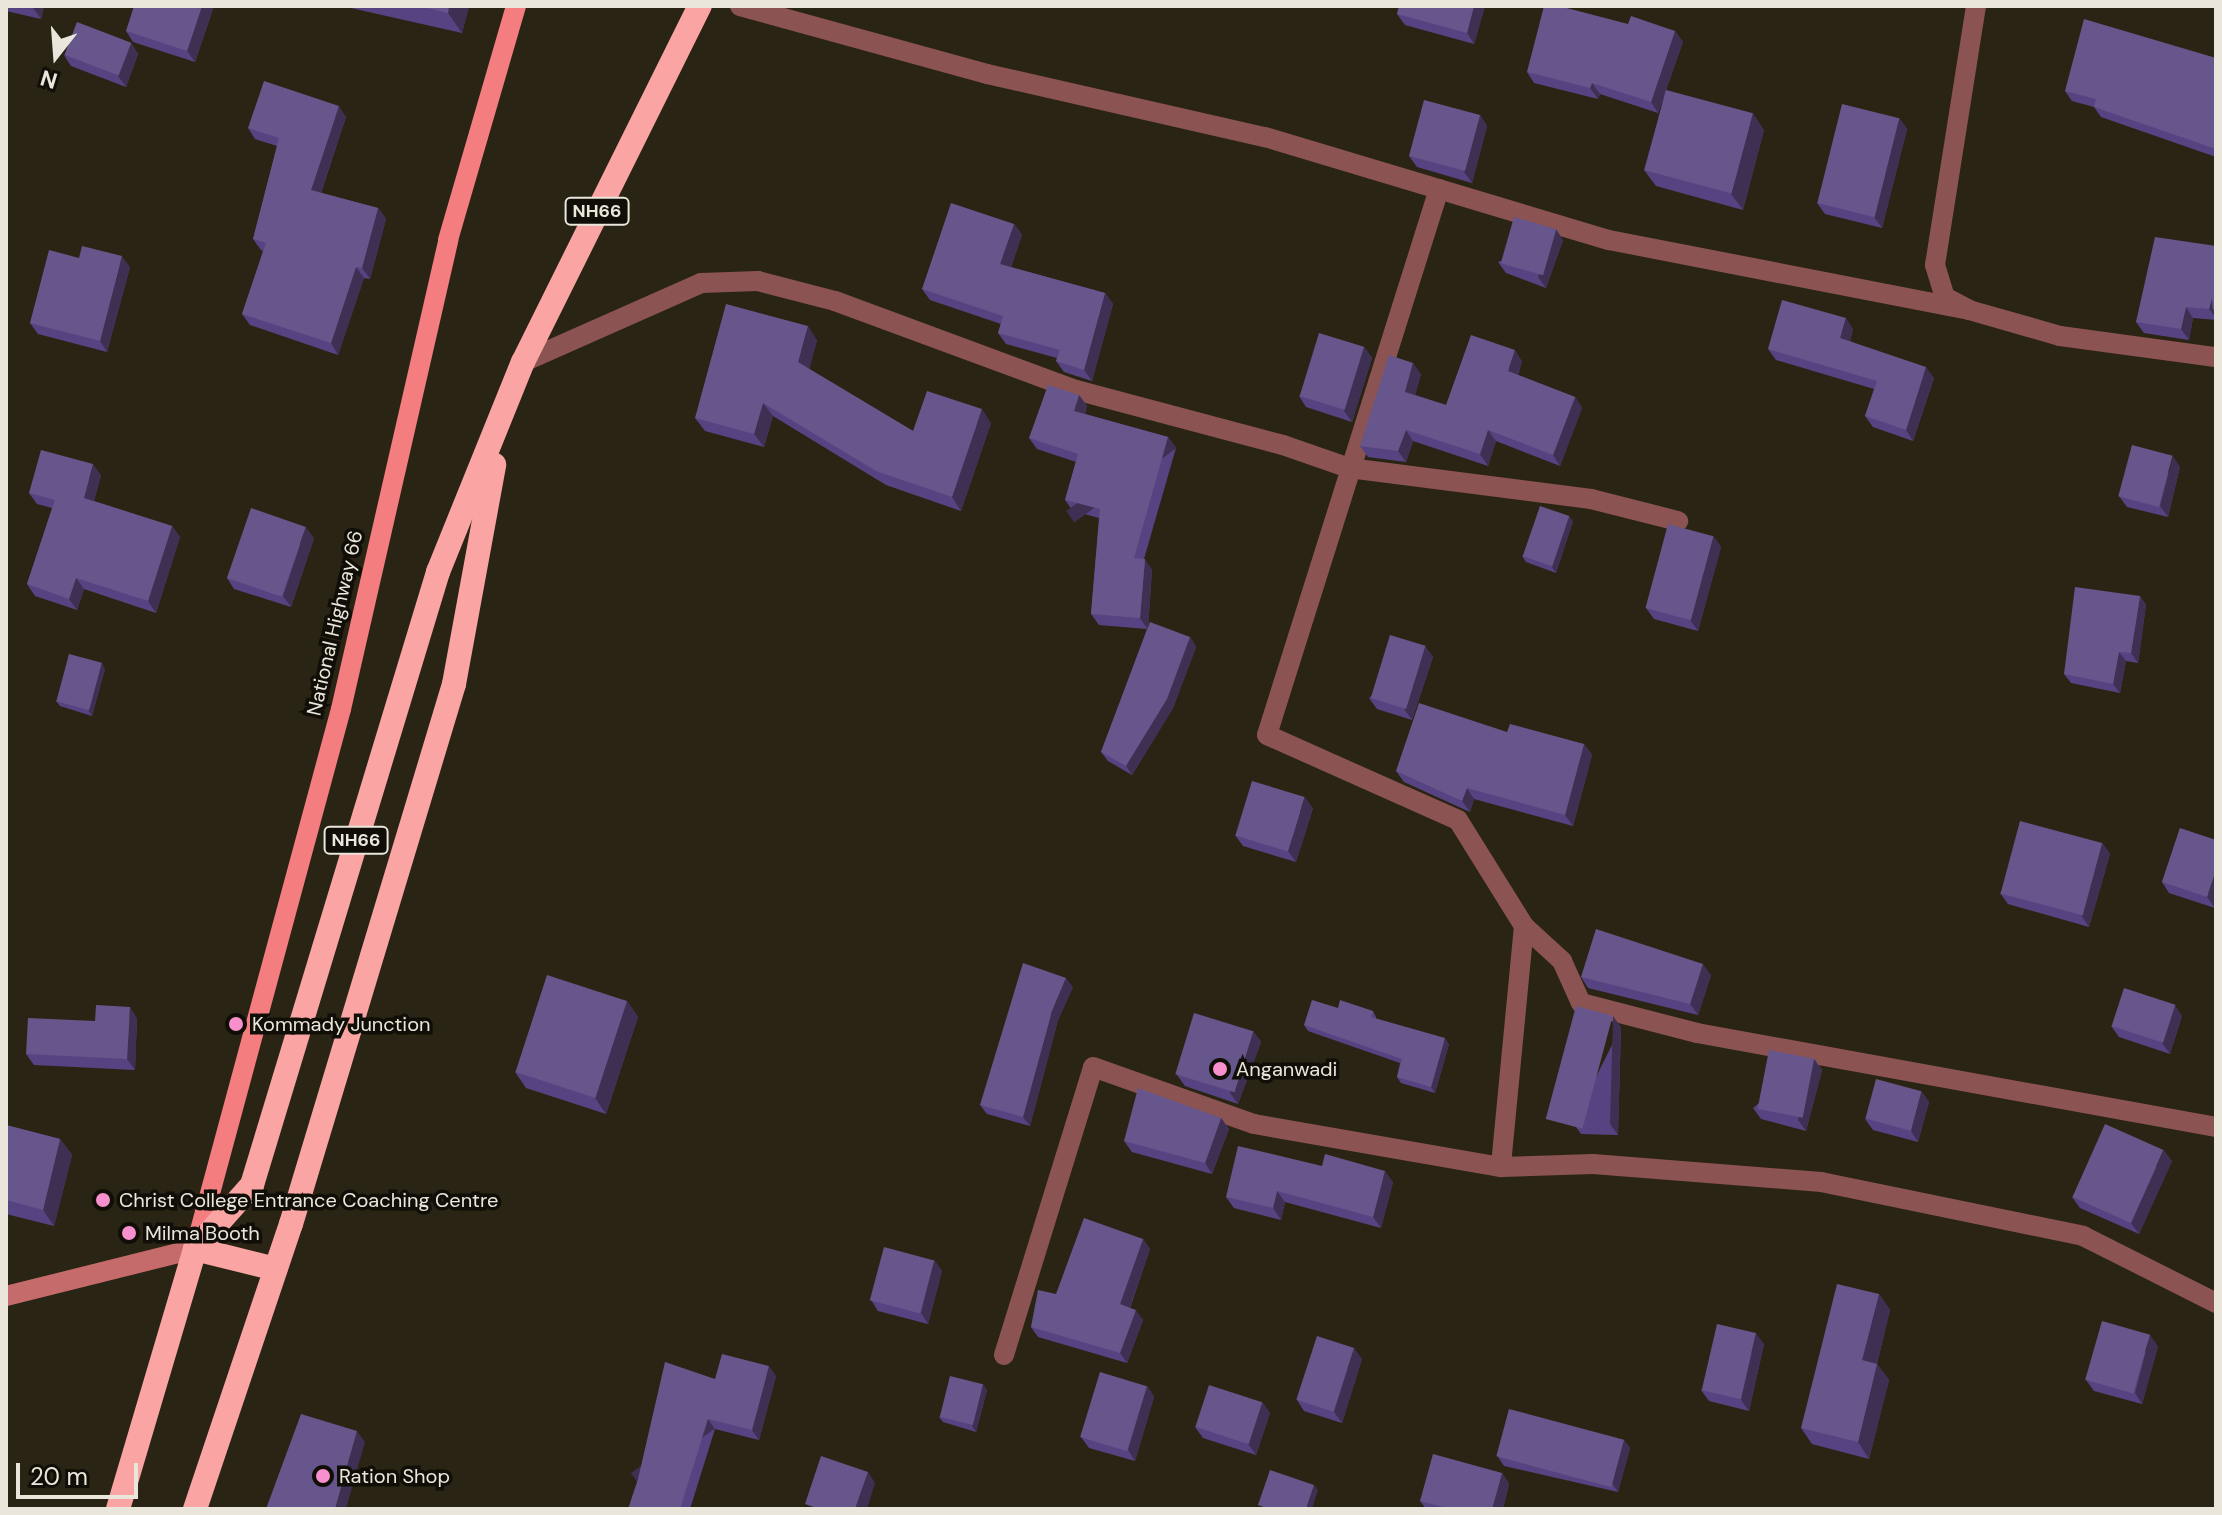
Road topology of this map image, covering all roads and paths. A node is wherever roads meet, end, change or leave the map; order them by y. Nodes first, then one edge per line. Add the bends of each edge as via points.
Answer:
1 (516, 6) edge
2 (700, 6) edge
3 (740, 6) edge
4 (1976, 6) edge
5 (1439, 189) junction
6 (1969, 310) junction
7 (2216, 357) edge
8 (523, 362) junction
9 (502, 419) junction
10 (1349, 468) junction
11 (1678, 521) dead end
12 (1524, 926) junction
13 (2216, 1127) edge
14 (1501, 1167) junction
15 (195, 1249) junction
16 (276, 1269) junction
17 (6, 1296) edge
18 (2216, 1303) edge
19 (1004, 1355) dead end
20 (118, 1509) edge
21 (195, 1509) edge

1 - 15 main road, National Highway 66 via 448,240 341,709
2 - 8 highway, NH66
3 - 5 street via 987,74 1265,137
4 - 6 street via 1935,265 1945,297
5 - 6 street via 1609,240
5 - 10 street
6 - 7 street via 2060,336
8 - 9 highway, NH66
8 - 10 street via 701,283 758,281 835,301 1076,390
9 - 15 highway, NH66 via 438,572 252,1185
9 - 16 highway, NH66 via 454,684
10 - 11 street via 1591,499
10 - 12 street via 1267,735 1458,820
12 - 13 street via 1562,961 1581,1003 1638,1020
12 - 14 street
14 - 18 street via 1593,1164 1821,1182 2083,1236
14 - 19 street via 1254,1124 1093,1067
15 - 16 highway
15 - 17 main road
15 - 20 highway, NH66
16 - 21 highway, NH66

